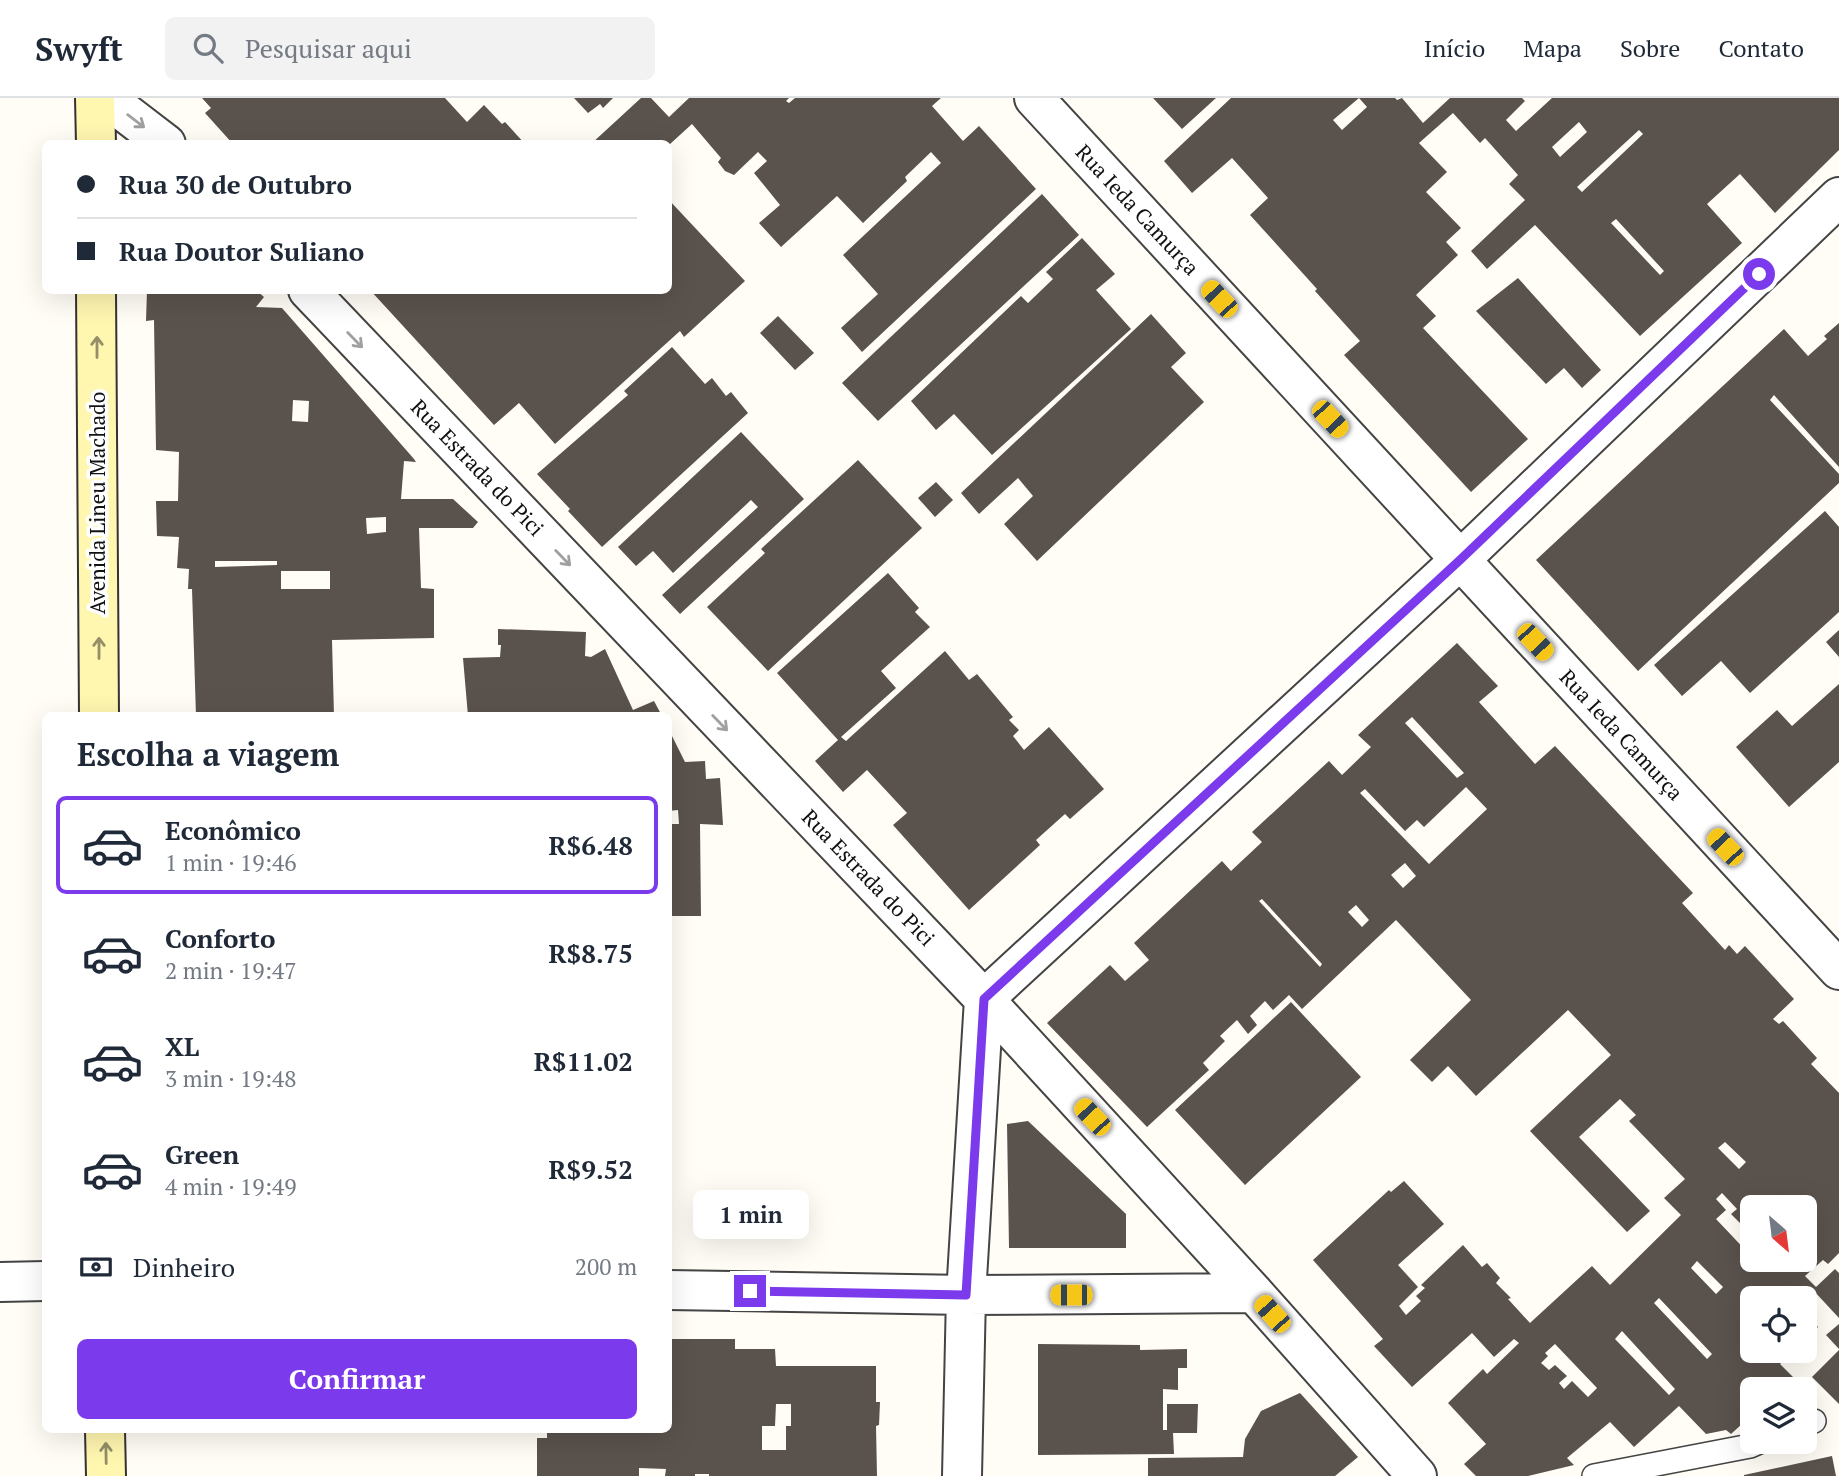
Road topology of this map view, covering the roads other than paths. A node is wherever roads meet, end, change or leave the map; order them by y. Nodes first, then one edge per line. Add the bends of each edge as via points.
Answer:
1 (96, 98) edge
2 (106, 98) edge
3 (1034, 98) edge
4 (96, 140) edge
5 (161, 140) edge
6 (1839, 197) edge
7 (96, 294) edge
8 (312, 294) edge
9 (1460, 560) junction
10 (99, 712) edge
11 (1839, 970) edge
12 (984, 999) junction
13 (0, 1282) edge
14 (42, 1282) edge
15 (672, 1290) edge
16 (1254, 1293) junction
17 (966, 1295) junction
18 (105, 1433) edge
19 (1740, 1448) edge
20 (106, 1476) edge
21 (962, 1476) edge
22 (1417, 1476) edge
23 (1594, 1476) edge

1 - 4 street
2 -> 5 street
3 - 9 street, Rua Ieda Camurça
6 - 9 street
10 -> 7 street, Avenida Lineu Machado
8 -> 12 street, Rua Estrada do Pici
9 - 11 street, Rua Ieda Camurça
9 - 12 street
12 - 16 street, Rua Estrada do Pici
12 - 17 street
13 - 14 street
15 - 17 street
16 - 17 street
16 - 22 street, Rua Estrada do Pici
17 - 21 street
20 -> 18 street
19 - 23 lane

